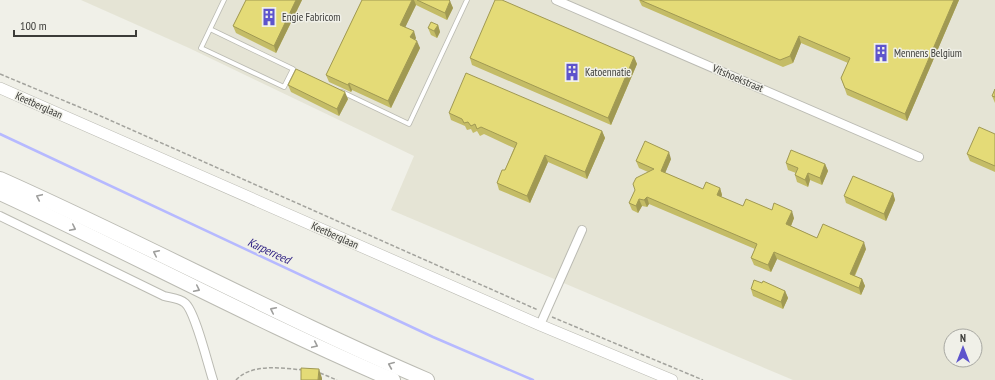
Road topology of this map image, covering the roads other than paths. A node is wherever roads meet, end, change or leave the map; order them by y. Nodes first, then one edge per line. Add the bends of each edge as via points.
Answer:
1 (224, 0) edge
2 (467, 0) edge
3 (556, 0) edge
4 (210, 29) junction
5 (293, 69) junction
6 (300, 72) edge
7 (0, 88) edge
8 (336, 90) edge
9 (0, 96) edge
10 (919, 156) dead end
11 (0, 179) edge
12 (0, 193) edge
13 (0, 216) edge
14 (582, 230) dead end
15 (540, 324) junction
16 (213, 380) edge
17 (393, 380) edge
18 (427, 380) edge
19 (652, 380) edge
20 (672, 380) edge

1 - 4 lane
2 - 8 lane via 409,124
3 - 10 street, Vitshoekstraat
4 - 5 lane
4 - 5 lane via 201,48 284,88
5 - 6 lane
7 - 15 main road, Keetberglaan
9 - 19 main road, Keetberglaan
18 -> 11 highway via 317,332
12 -> 17 highway via 279,328
13 - 16 street via 164,296 184,302 194,320
14 - 15 street
15 - 20 main road, Keetberglaan

